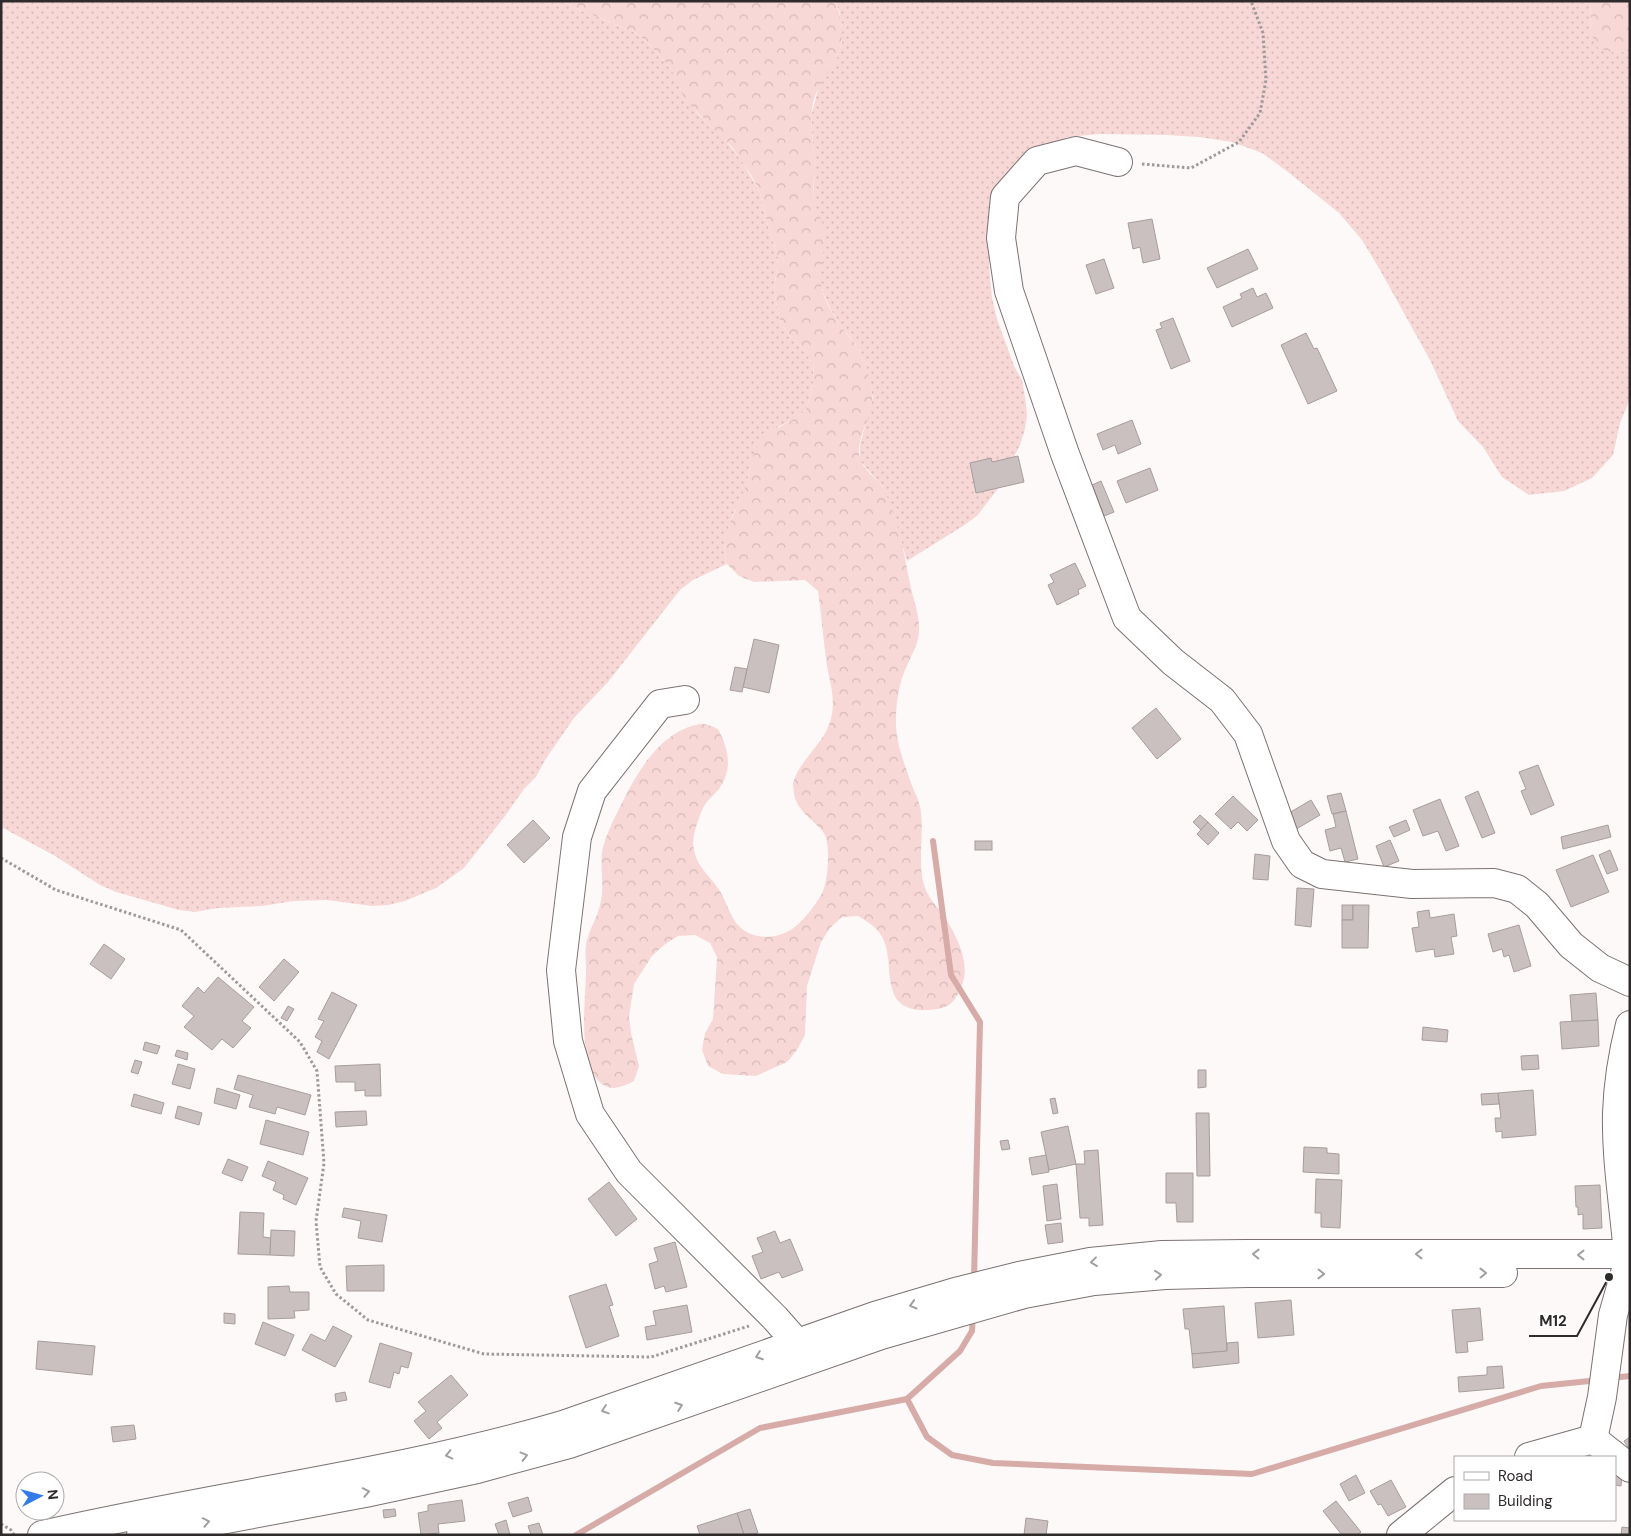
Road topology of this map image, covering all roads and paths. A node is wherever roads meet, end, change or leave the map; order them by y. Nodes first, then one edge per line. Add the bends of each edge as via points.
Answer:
1 (1251, 1) edge
2 (1118, 162) joint
3 (685, 700) dead end
4 (1, 858) edge
5 (1630, 982) edge
6 (1630, 1025) edge
7 (1628, 1264) edge
8 (962, 1300) junction
9 (775, 1318) junction
10 (797, 1342) junction
11 (1593, 1439) junction
12 (1533, 1456) edge
13 (1615, 1456) edge
14 (1616, 1457) edge
15 (1630, 1468) edge
16 (1454, 1492) edge
17 (1, 1524) edge
18 (14, 1535) edge
19 (42, 1535) edge
20 (141, 1535) edge
21 (1401, 1535) edge

1 - 2 path via 1264,33 1266,80 1260,113 1239,142 1191,168
2 - 5 street via 1076,151 1037,161 1005,197 1000,238 1009,291 1065,454 1127,618 1173,662 1222,700 1248,734 1286,841 1302,864 1322,874 1412,884 1494,884 1517,889 1537,905 1571,945 1600,968
3 - 9 street via 660,704 592,791 577,837 561,970 568,1041 590,1114 629,1172
4 - 9 path via 56,890 181,930 300,1042 317,1071 324,1163 316,1221 320,1267 336,1294 368,1320 484,1354 652,1356
6 - 7 street via 1617,1112
7 - 8 street via 1245,1254 1162,1256 1090,1262
7 - 11 street via 1613,1315
8 -> 10 street via 875,1316
20 -> 8 street via 365,1493 477,1469 569,1444 881,1335
9 - 10 street
10 -> 19 street via 563,1425 505,1442 415,1463
11 - 12 street
11 - 13 street
14 - 15 street
16 - 21 street
17 - 18 path

